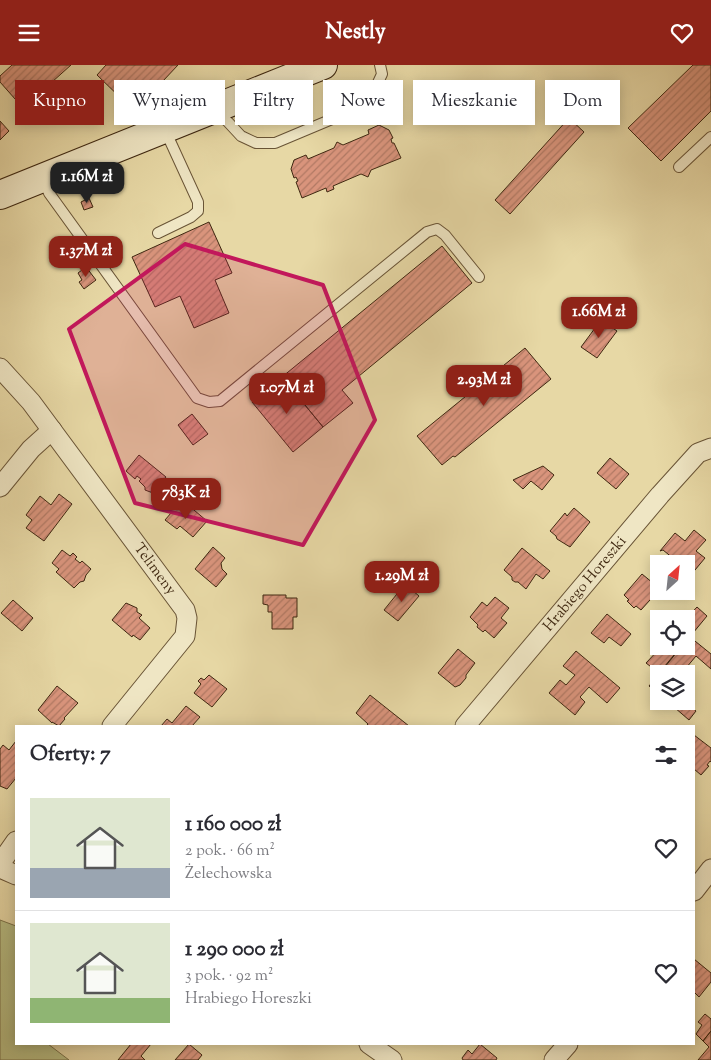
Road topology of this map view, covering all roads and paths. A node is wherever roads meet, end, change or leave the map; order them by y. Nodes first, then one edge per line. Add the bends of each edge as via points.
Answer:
1 (380, 65) edge
2 (310, 67) edge
3 (225, 103) edge
4 (225, 120) edge
5 (174, 125) edge
6 (164, 129) junction
7 (711, 137) edge
8 (680, 167) dead end
9 (42, 178) junction
10 (0, 195) edge
11 (158, 233) dead end
12 (479, 277) dead end
13 (0, 369) edge
14 (52, 430) junction
15 (711, 447) edge
16 (0, 487) edge
17 (113, 725) edge
18 (467, 725) edge
19 (15, 843) edge
20 (0, 866) edge
21 (15, 874) edge
22 (370, 1045) edge
23 (567, 1045) edge
24 (392, 1060) edge
25 (554, 1060) edge

1 - 4 lane via 382,74 368,104 275,143 256,143 241,136
2 - 3 main road
5 - 6 main road
6 - 9 main road
6 - 11 lane via 198,202 198,211
7 - 8 lane
9 - 10 main road
9 - 12 lane via 49,193 197,398 209,402 220,401 427,232 436,229 444,235
13 - 14 street, Telimeny via 32,402
14 - 16 street via 31,449
14 - 17 street, Telimeny via 185,610 187,618 185,636
15 - 18 street, Hrabiego Horeszki via 698,453 660,495
19 - 20 street
20 - 21 street
22 - 24 street
23 - 25 street

